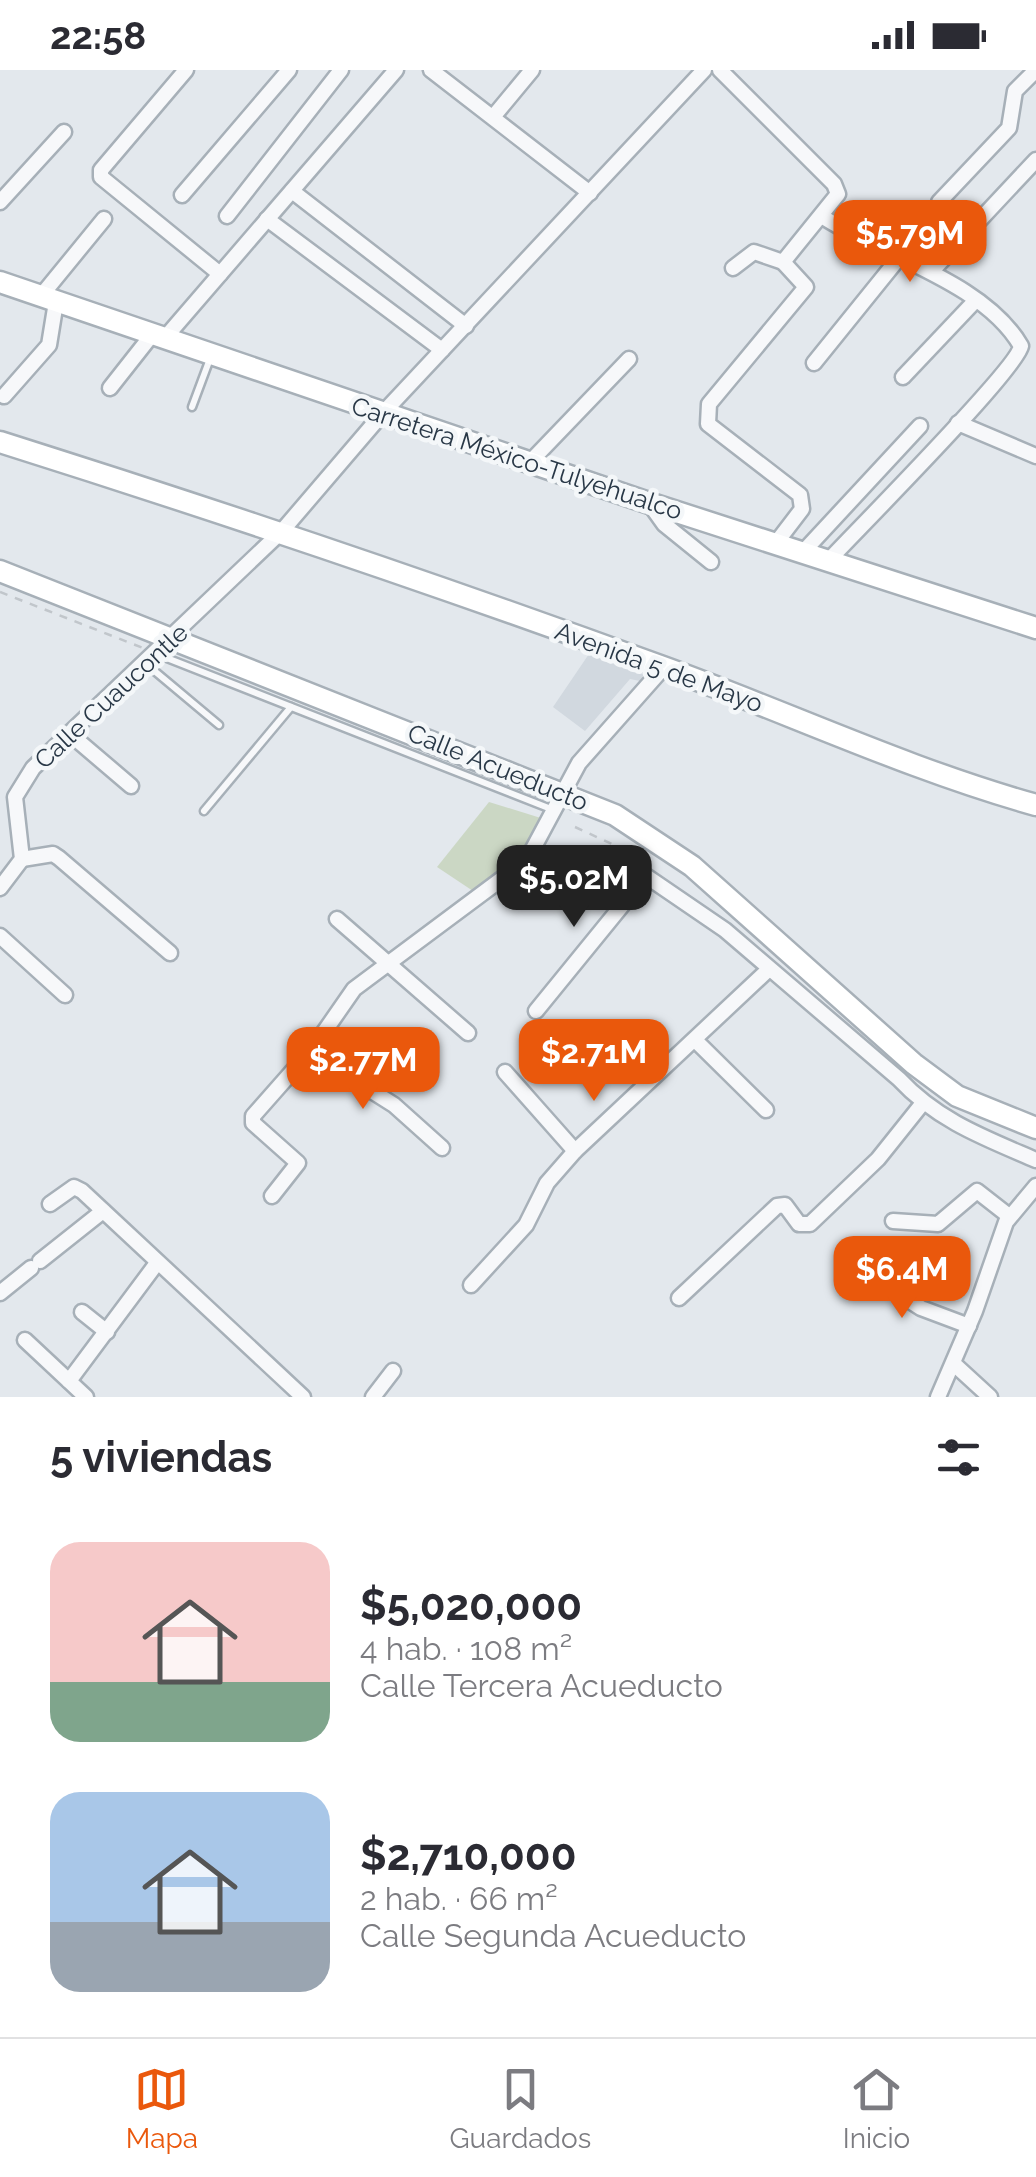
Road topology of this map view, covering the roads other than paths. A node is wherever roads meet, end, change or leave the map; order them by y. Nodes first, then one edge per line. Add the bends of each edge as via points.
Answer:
1 (186, 70) edge
2 (289, 70) edge
3 (341, 70) edge
4 (396, 70) edge
5 (431, 70) edge
6 (532, 70) edge
7 (704, 70) edge
8 (720, 70) edge
9 (1036, 70) edge
10 (493, 117) junction
11 (64, 132) dead end
12 (1036, 160) edge
13 (292, 191) junction
14 (590, 193) junction
15 (182, 195) dead end
16 (0, 202) edge
17 (227, 216) dead end
18 (823, 216) junction
19 (104, 219) dead end
20 (268, 219) junction
21 (966, 235) junction
22 (898, 259) junction
23 (783, 262) junction
24 (733, 268) dead end
25 (933, 270) junction
26 (220, 274) junction
27 (0, 282) edge
28 (48, 299) junction
29 (976, 301) junction
30 (466, 326) junction
31 (158, 338) junction
32 (442, 350) junction
33 (211, 355) junction
34 (629, 359) dead end
35 (814, 364) dead end
36 (903, 377) dead end
37 (110, 388) dead end
38 (4, 396) dead end
39 (192, 407) dead end
40 (383, 414) junction
41 (958, 422) junction
42 (920, 426) dead end
43 (0, 442) edge
44 (1036, 456) edge
45 (531, 461) junction
46 (649, 503) junction
47 (282, 530) junction
48 (776, 543) junction
49 (804, 551) junction
50 (830, 559) junction
51 (711, 562) dead end
52 (0, 572) edge
53 (1036, 628) edge
54 (173, 638) junction
55 (148, 657) junction
56 (664, 667) junction
57 (291, 708) junction
58 (219, 725) dead end
59 (70, 734) junction
60 (131, 786) dead end
61 (0, 792) edge
62 (16, 797) junction
63 (559, 801) junction
64 (1036, 805) edge
65 (204, 812) dead end
66 (22, 859) junction
67 (0, 888) edge
68 (337, 919) dead end
69 (0, 936) edge
70 (170, 952) dead end
71 (391, 964) junction
72 (768, 970) junction
73 (65, 995) dead end
74 (536, 1011) dead end
75 (468, 1033) dead end
76 (695, 1040) junction
77 (312, 1048) junction
78 (505, 1072) dead end
79 (922, 1104) junction
80 (766, 1110) dead end
81 (1036, 1128) edge
82 (442, 1148) dead end
83 (576, 1150) junction
84 (1036, 1160) edge
85 (1036, 1186) edge
86 (272, 1196) dead end
87 (50, 1204) dead end
88 (103, 1211) junction
89 (1009, 1216) junction
90 (893, 1221) dead end
91 (157, 1264) junction
92 (859, 1268) dead end
93 (471, 1285) dead end
94 (0, 1294) edge
95 (679, 1298) dead end
96 (82, 1312) dead end
97 (969, 1326) junction
98 (108, 1332) junction
99 (24, 1340) dead end
100 (954, 1364) junction
101 (393, 1371) dead end
102 (69, 1380) junction
103 (86, 1397) edge
104 (303, 1397) edge
105 (373, 1397) edge
106 (938, 1397) edge
107 (990, 1397) edge

1 - 26 street via 101,177
2 - 15 street
3 - 17 street
4 - 13 street
5 - 10 street
6 - 10 street
7 - 14 street, Calle Cuaucontle
8 - 18 street via 834,184 838,194
9 - 21 street via 1015,90 1009,128 940,202
10 - 14 street
11 - 16 street
12 - 21 street
13 - 20 street
13 - 30 street
14 - 30 street, Calle Cuaucontle
18 - 22 street
18 - 23 street
19 - 28 street
20 - 26 street
20 - 32 street
21 - 25 street
22 - 25 street
22 - 35 street
23 - 24 street via 763,252
23 - 48 street via 806,287 707,414 708,424 800,495 802,509
25 - 29 street
26 - 31 street
27 - 28 main road, Carretera México-Tulyehualco
28 - 31 main road, Carretera México-Tulyehualco
28 - 38 street via 49,345
29 - 36 street
29 - 41 street via 1016,338 1020,354
30 - 32 street, Calle Cuaucontle
31 - 33 main road, Carretera México-Tulyehualco
31 - 37 street
32 - 40 street, Calle Cuaucontle
33 - 39 lane
33 - 40 main road, Carretera México-Tulyehualco
34 - 45 street
40 - 45 main road, Carretera México-Tulyehualco
40 - 47 street, Calle Cuaucontle
41 - 44 street
41 - 50 street
42 - 49 street
43 - 47 main road, Avenida 5 de Mayo
45 - 46 main road, Carretera México-Tulyehualco
46 - 48 main road, Carretera México-Tulyehualco
46 - 51 street
47 - 54 street, Calle Cuaucontle
47 - 56 main road, Avenida 5 de Mayo
48 - 49 main road, Carretera México-Tulyehualco
49 - 50 main road, Carretera México-Tulyehualco
50 - 53 main road, Carretera México-Tulyehualco
52 - 54 main road, Calle Acueducto
54 - 55 street, Calle Cuaucontle
54 - 63 main road, Calle Acueducto
55 - 57 lane, Calle Acueducto
55 - 58 lane
55 - 59 street, Calle Cuaucontle
56 - 63 street via 611,723
56 - 64 main road, Avenida 5 de Mayo
57 - 63 lane, Calle Acueducto
57 - 65 lane
59 - 60 street
59 - 62 street, Calle Cuaucontle via 33,768
61 - 62 street
62 - 66 street
63 - 71 street via 527,860
63 - 81 main road, Calle Acueducto via 615,815 692,866 914,1064 957,1096
66 - 67 street
66 - 70 street via 53,854
68 - 71 street
69 - 73 street
71 - 75 street
71 - 77 street via 354,989
72 - 74 street via 725,930 646,876
72 - 76 street
72 - 79 street
76 - 80 street
76 - 83 street
77 - 82 street
77 - 86 street via 253,1116 297,1160
78 - 83 street
79 - 84 street
79 - 95 street via 878,1159 810,1224 799,1224 785,1205 776,1206
83 - 93 street via 547,1183 526,1225
85 - 89 street
87 - 88 street via 74,1187
88 - 91 street
88 - 94 street
89 - 90 street via 978,1191 938,1224
89 - 97 street
91 - 98 street
91 - 104 street
92 - 97 street via 922,1308
96 - 98 street
97 - 100 street
98 - 102 street
99 - 102 street
100 - 106 street
100 - 107 street
101 - 105 street
102 - 103 street

